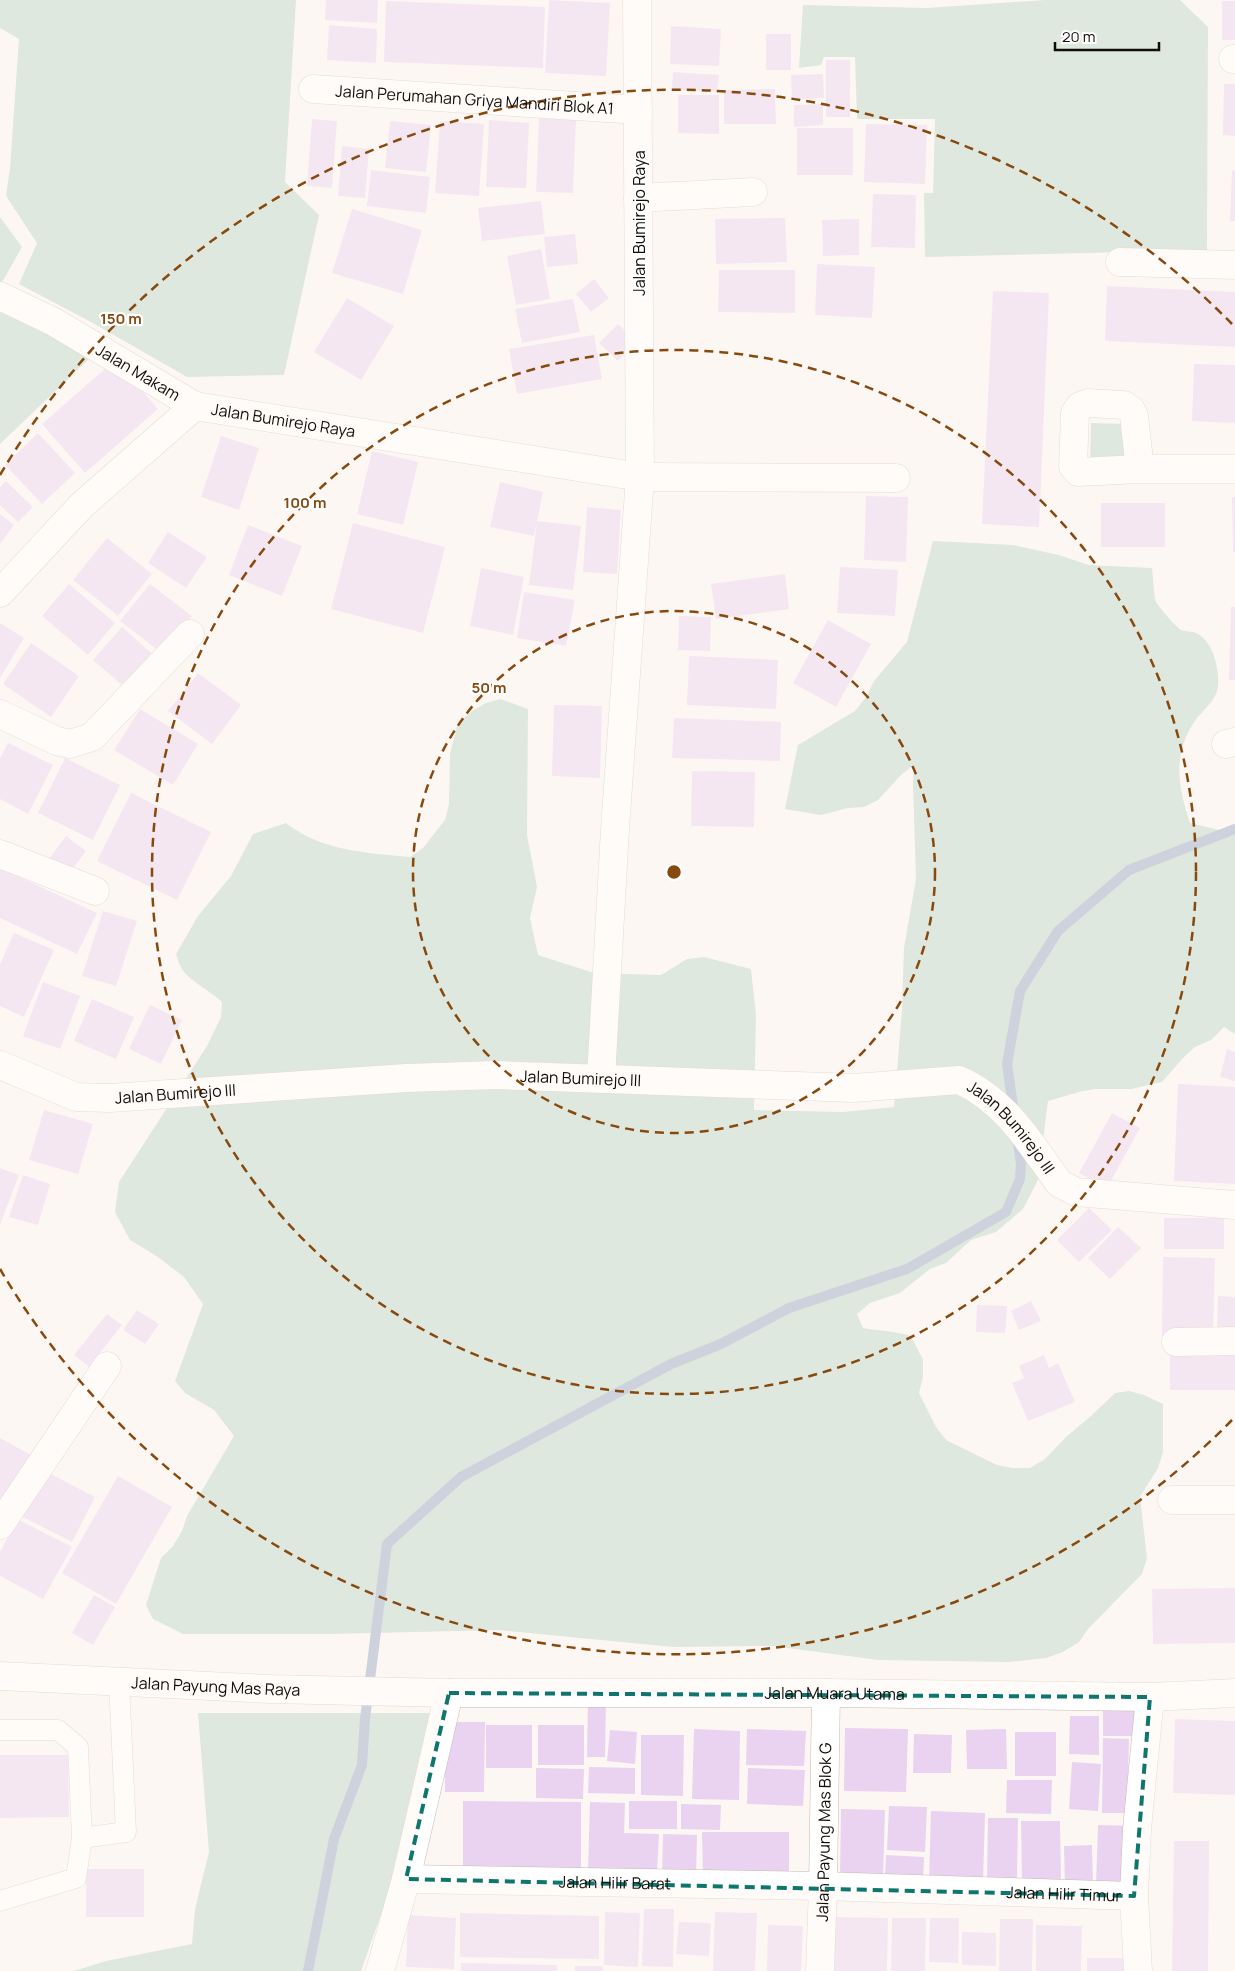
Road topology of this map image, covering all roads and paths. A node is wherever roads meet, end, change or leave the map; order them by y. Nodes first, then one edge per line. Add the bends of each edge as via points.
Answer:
1 (637, 0) edge
2 (313, 88) dead end
3 (638, 110) junction
4 (753, 192) dead end
5 (638, 198) junction
6 (1120, 262) dead end
7 (1235, 265) edge
8 (0, 296) edge
9 (195, 406) junction
10 (1140, 469) dead end
11 (1235, 469) edge
12 (640, 477) junction
13 (896, 478) dead end
14 (0, 593) edge
15 (190, 634) dead end
16 (0, 714) edge
17 (0, 854) edge
18 (94, 891) dead end
19 (0, 1065) edge
20 (601, 1078) junction
21 (1235, 1205) edge
22 (1235, 1341) edge
23 (1176, 1342) dead end
24 (107, 1366) dead end
25 (1172, 1500) dead end
26 (1235, 1500) edge
27 (0, 1525) edge
28 (0, 1676) edge
29 (119, 1682) junction
30 (1235, 1692) edge
31 (441, 1693) junction
32 (826, 1693) junction
33 (1150, 1697) junction
34 (0, 1730) edge
35 (82, 1838) junction
36 (406, 1879) junction
37 (823, 1886) junction
38 (1134, 1896) junction
39 (0, 1901) edge
40 (380, 1971) edge
41 (820, 1971) edge
42 (1138, 1971) edge

1 - 3 street, Jalan Bumirejo Raya
2 - 3 street, Jalan Perumahan Griya Mandiri Blok A1
3 - 5 street, Jalan Bumirejo Raya
4 - 5 street
5 - 12 street, Jalan Bumirejo Raya
6 - 7 street
8 - 9 street, Jalan Makam via 54,322
9 - 12 street, Jalan Bumirejo Raya
9 - 14 street, Jalan Bumirejo Raya via 82,505
10 - 11 street
12 - 13 street, Jalan Bumirejo Raya
12 - 20 street
15 - 16 street via 92,737 70,744 57,741
17 - 18 street
19 - 20 street, Jalan Bumirejo III via 76,1097 110,1098 406,1078 496,1075
20 - 21 street, Jalan Bumirejo III via 854,1088 959,1080 974,1086 1014,1122 1059,1183 1076,1192
22 - 23 street
24 - 27 street
25 - 26 street
28 - 29 street, Jalan Payung Mas Raya
29 - 31 street, Jalan Payung Mas Raya
29 - 35 lane via 126,1832
30 - 33 street, Jalan Muara Utama
31 - 32 street, Jalan Muara Utama
31 - 36 street
32 - 33 street, Jalan Muara Utama
32 - 37 street, Jalan Payung Mas Blok G
33 - 38 street, Jalan Hilir Timur
34 - 35 lane via 58,1730 78,1747
35 - 39 lane via 76,1878
36 - 37 street, Jalan Hilir Barat
36 - 40 street
37 - 38 street, Jalan Hilir Timur
37 - 41 street, Jalan Payung Mas Blok G
38 - 42 street

